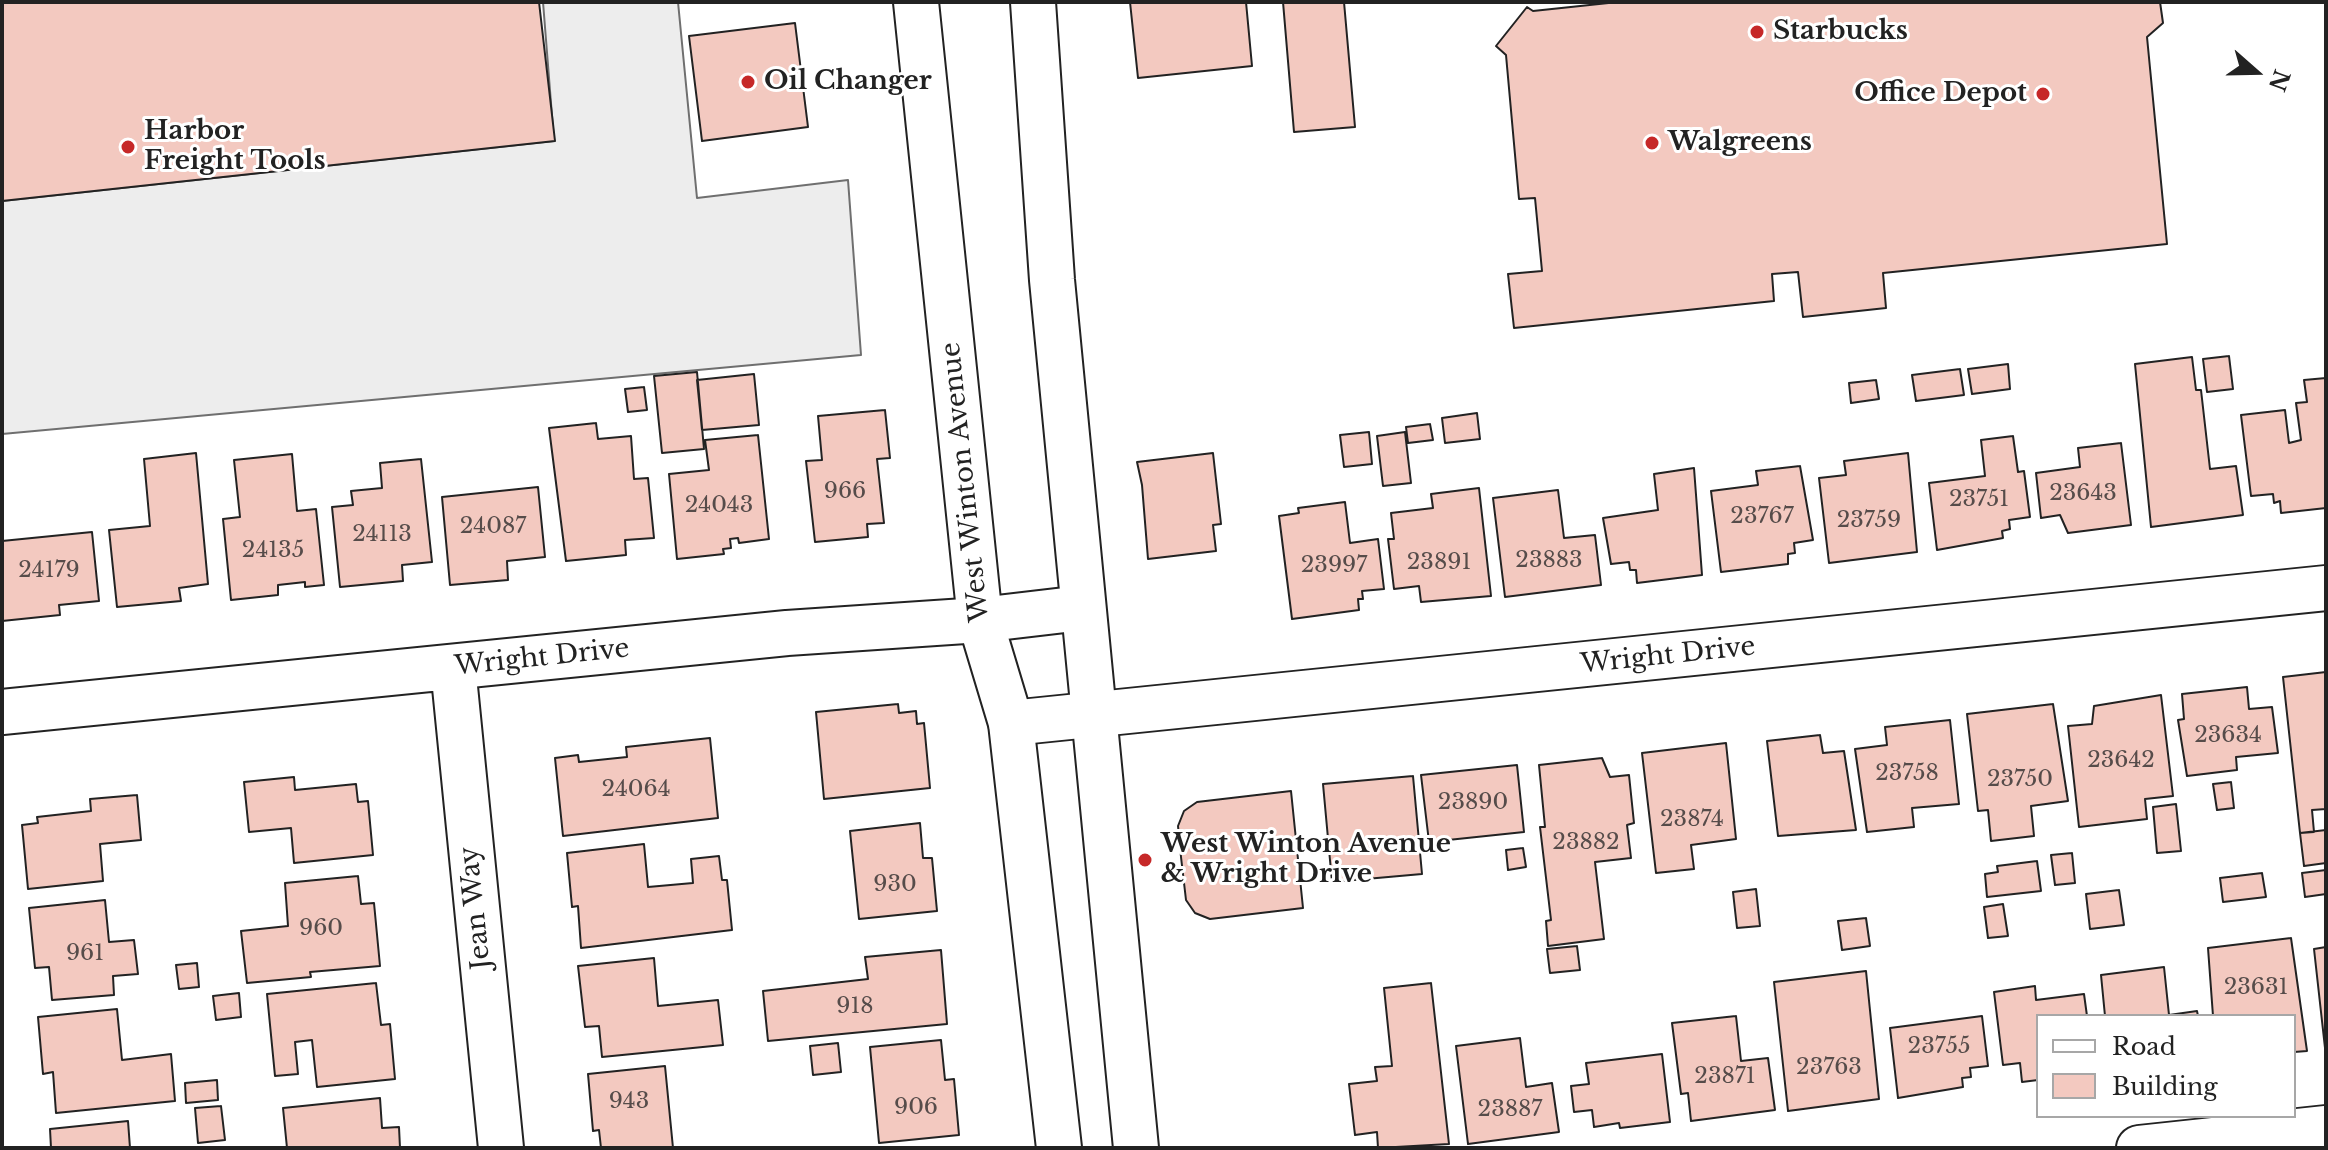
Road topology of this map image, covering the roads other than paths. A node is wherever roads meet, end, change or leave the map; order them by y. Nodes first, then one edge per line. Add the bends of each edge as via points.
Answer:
1 (916, 2) edge
2 (1033, 2) edge
3 (2326, 588) edge
4 (1082, 608) junction
5 (980, 620) junction
6 (453, 667) junction
7 (2, 712) edge
8 (1092, 715) junction
9 (1011, 723) junction
10 (2326, 1128) edge
11 (501, 1148) edge
12 (1059, 1148) edge
13 (1136, 1148) edge
14 (2139, 1148) edge

1 - 5 street, West Winton Avenue
2 - 4 street
3 - 8 street, Wright Drive
4 - 5 street, Wright Drive
4 - 8 street
5 - 6 street, Wright Drive via 787,633
5 - 9 street, West Winton Avenue
6 - 7 street, Wright Drive
6 - 11 street, Jean Way
8 - 9 street, Wright Drive
8 - 13 street
9 - 12 street, West Winton Avenue
10 - 14 street

